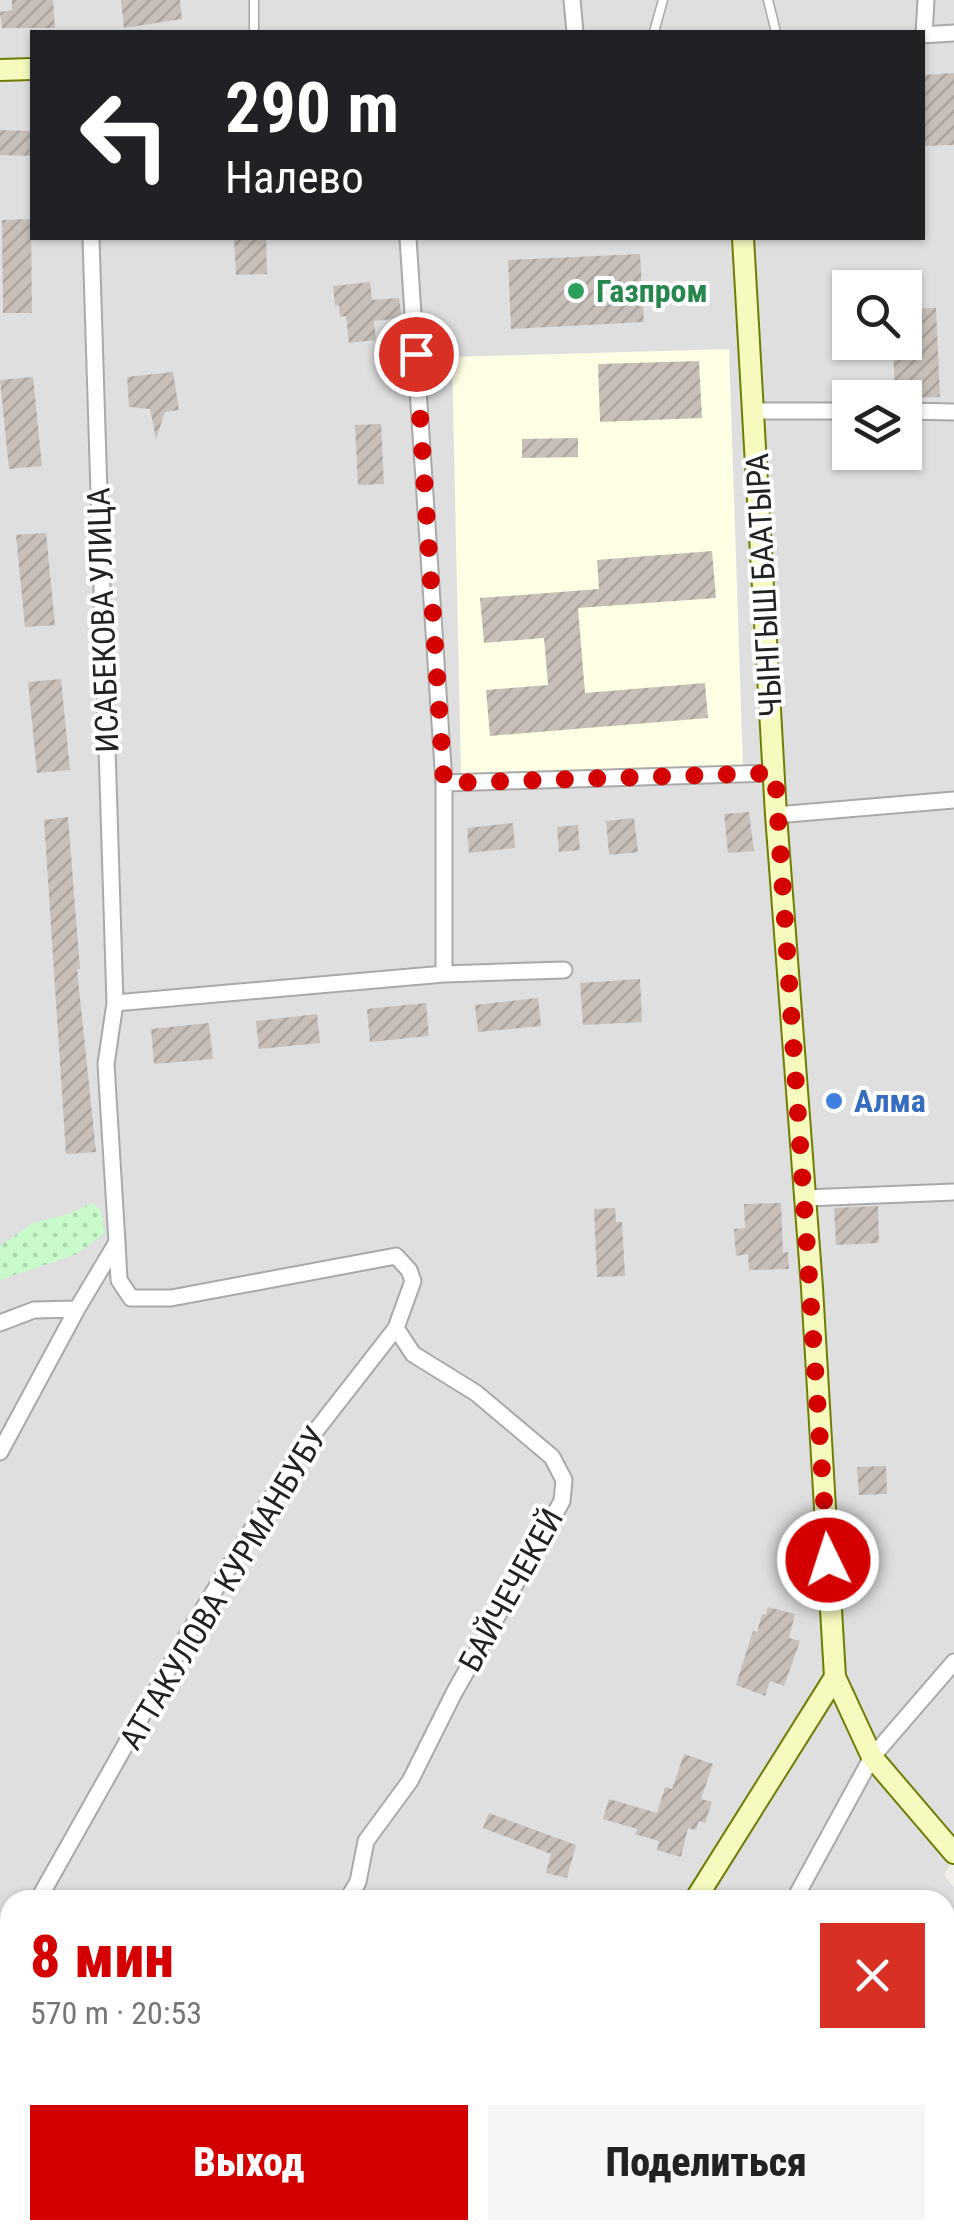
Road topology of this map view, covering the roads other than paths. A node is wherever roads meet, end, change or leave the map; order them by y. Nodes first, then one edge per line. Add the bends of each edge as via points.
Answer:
1 (254, 0) edge
2 (572, 0) edge
3 (663, 0) edge
4 (768, 0) edge
5 (926, 0) edge
6 (254, 30) edge
7 (574, 30) edge
8 (655, 30) edge
9 (776, 30) edge
10 (923, 30) edge
11 (954, 34) edge
12 (925, 35) edge
13 (0, 70) edge
14 (30, 70) edge
15 (91, 240) edge
16 (408, 240) edge
17 (743, 240) edge
18 (753, 411) junction
19 (832, 411) edge
20 (922, 412) edge
21 (954, 412) edge
22 (775, 773) junction
23 (444, 783) junction
24 (954, 800) edge
25 (776, 815) junction
26 (564, 970) dead end
27 (444, 974) junction
28 (115, 1003) junction
29 (954, 1192) edge
30 (805, 1198) junction
31 (117, 1242) junction
32 (77, 1310) junction
33 (0, 1323) edge
34 (396, 1328) junction
35 (0, 1452) edge
36 (954, 1662) edge
37 (835, 1677) junction
38 (872, 1758) junction
39 (954, 1853) edge
40 (44, 1890) edge
41 (354, 1890) edge
42 (701, 1890) edge
43 (799, 1890) edge

1 - 6 lane
2 - 7 street
3 - 8 lane
4 - 9 lane
5 - 10 street
11 - 12 street
13 - 14 main road
15 - 28 street, ИСАБЕКОВА УЛИЦА
16 - 23 street
17 - 18 main road, ЧЫНГЫШ БААТЫРА
18 - 19 street
18 - 22 main road, ЧЫНГЫШ БААТЫРА
20 - 21 street
22 - 23 street
22 - 25 main road, ЧЫНГЫШ БААТЫРА
23 - 27 street
24 - 25 street
25 - 30 main road, ЧЫНГЫШ БААТЫРА
26 - 27 street
27 - 28 street
28 - 31 street, ИСАБЕКОВА УЛИЦА via 106,1064
29 - 30 street
30 - 37 main road, ЧЫНГЫШ БААТЫРА
31 - 32 street
31 - 34 street, АТТАКУЛОВА КУРМАНБУБУ via 119,1280 131,1298 172,1298 396,1256 413,1282
32 - 33 street via 34,1310
32 - 35 street
34 - 40 street, АТТАКУЛОВА КУРМАНБУБУ via 300,1451
34 - 41 street, БАЙЧЕЧЕКЕЙ via 413,1354 476,1394 552,1458 564,1480 562,1502 410,1780 366,1840
36 - 38 street
37 - 38 main road, ЧЫНГЫШ БААТЫРА
37 - 42 main road
38 - 39 main road, ЧЫНГЫШ БААТЫРА
38 - 43 street

